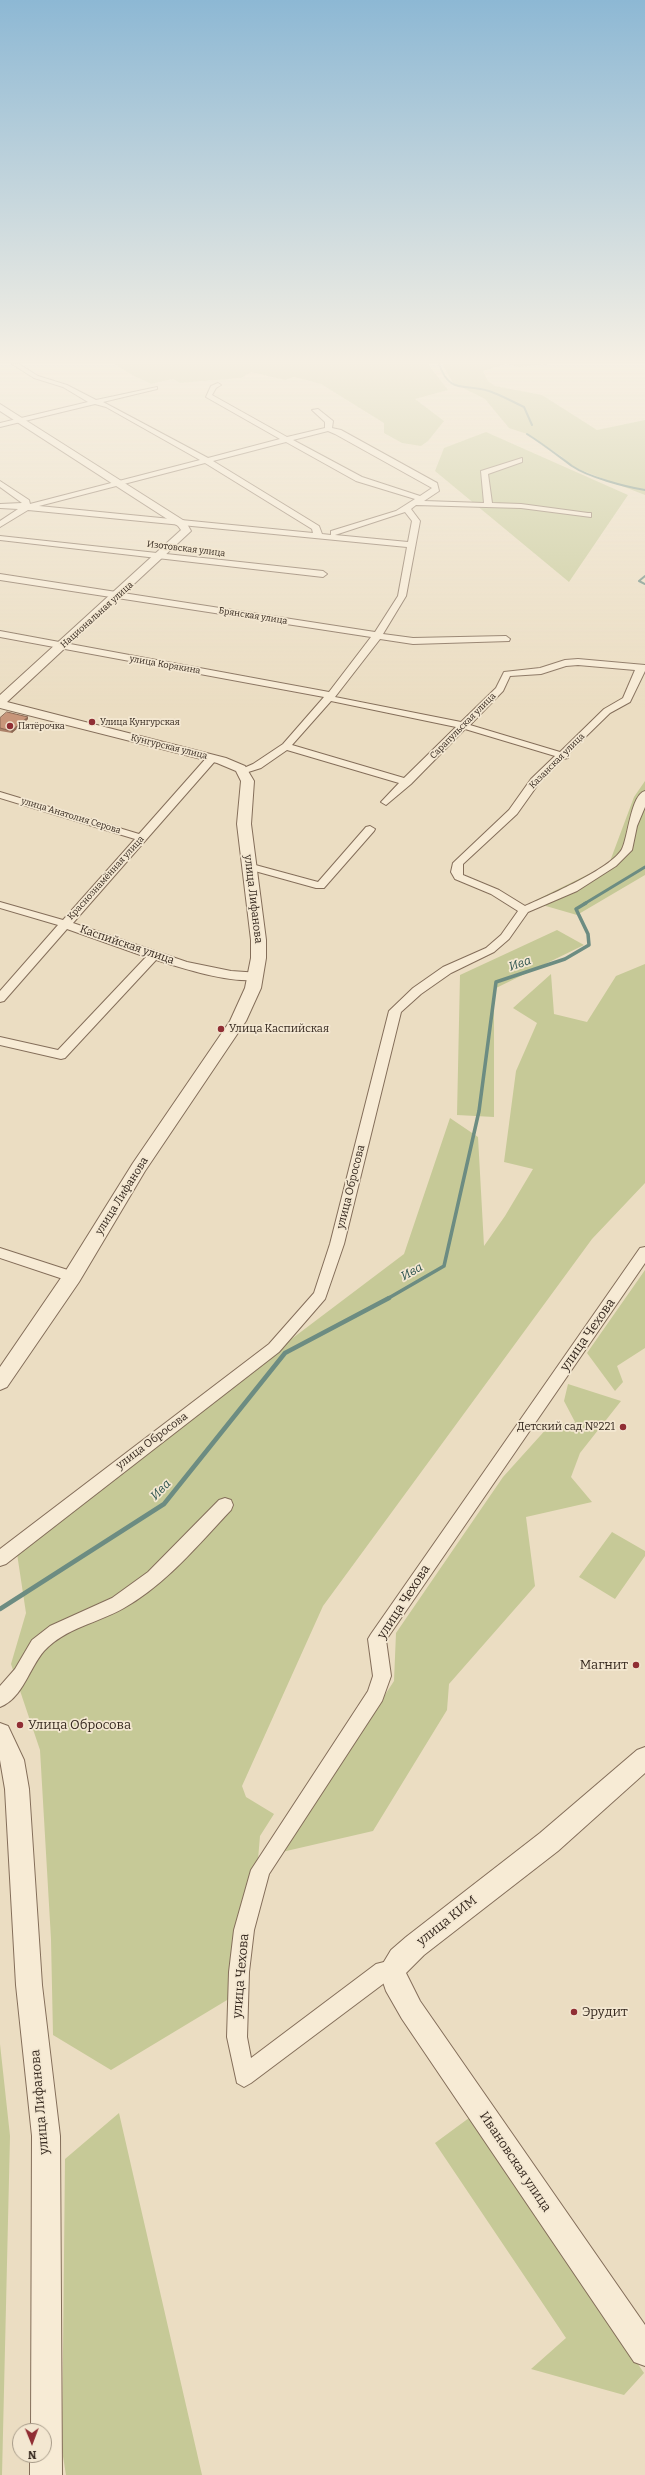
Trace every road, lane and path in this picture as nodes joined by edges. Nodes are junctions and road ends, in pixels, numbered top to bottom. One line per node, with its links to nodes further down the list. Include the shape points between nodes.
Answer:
1 (114, 480): 7 (street)
2 (128, 480): 7 (street)
3 (238, 480): 17 (street, via 316,528)
4 (360, 480): 9 (street)
5 (424, 480): 9 (street, via 436,489)
6 (485, 480): 10 (street)
7 (118, 482): 12 (street); 15 (street)
8 (0, 483): 12 (street, via 26,502)
9 (419, 501): 10 (street, via 470,506); 13 (street)
10 (488, 505): 14 (street)
11 (0, 506): 12 (street)
12 (26, 507): 15 (street); 16 (street)
13 (407, 509): 17 (street, via 344,531); 19 (street, via 416,521)
14 (588, 515)
15 (182, 524): 17 (street); 20 (street, Национальная улица, via 186,531)
16 (0, 525)
17 (318, 535): 19 (street)
18 (0, 538): 20 (street, Изотовская улица)
19 (410, 545): 25 (street, via 402,596)
20 (161, 556): 21 (street, Изотовская улица); 23 (street, Национальная улица)
21 (323, 574)
22 (0, 577): 23 (street, Брянская улица)
23 (119, 595): 25 (street, Брянская улица); 27 (street, Национальная улица)
24 (0, 634): 27 (street, улица Корякина)
25 (377, 636): 26 (street, Брянская улица, via 413,641); 29 (street)
26 (506, 639)
27 (64, 646): 29 (street, улица Корякина); 30 (street, Национальная улица)
28 (643, 668): 31 (street, Сарапульская улица, via 578,662 565,663 541,671 507,674 500,689); 33 (street, Казанская улица, via 628,700 607,711)
29 (330, 697): 31 (street, улица Корякина); 32 (street)
30 (0, 703): 34 (street, Кунгурская улица)
31 (464, 726): 33 (street, улица Корякина); 36 (street, Сарапульская улица)
32 (286, 746): 35 (street, via 257,766); 36 (street)
33 (564, 756): 44 (street, Казанская улица, via 535,782 513,812 458,863 456,872 459,877 495,892)
34 (212, 758): 35 (street, Кунгурская улица, via 234,765); 41 (street, Краснознамённая улица)
35 (242, 771): 42 (street, улица Лифанова, via 248,782 244,823)
36 (407, 782): 39 (street, Сарапульская улица)
37 (645, 794): 44 (street, via 632,826 627,850 617,860 573,889)
38 (0, 796): 41 (street, улица Анатолия Серова)
39 (386, 802)
40 (370, 829): 42 (street, via 320,886)
41 (142, 838): 45 (street, Краснознамённая улица)
42 (248, 866): 47 (street, улица Лифанова, via 259,947)
43 (0, 905): 45 (street, Каспийская улица)
44 (524, 910): 55 (street, улица Обросова, via 505,937 490,950 446,970 395,1011 337,1244 320,1295 274,1348)
45 (65, 924): 46 (street, Каспийская улица); 48 (street, Краснознамённая улица)
46 (153, 956): 47 (street, Каспийская улица, via 195,967); 49 (street, via 61,1055)
47 (256, 976): 52 (street, улица Лифанова, via 250,998 238,1022 139,1167)
48 (0, 998)
49 (0, 1041)
50 (645, 1252): 60 (street, улица Чехова, via 377,1639 382,1676 376,1695 261,1870 244,1930 239,1972 237,2036)
51 (0, 1253): 52 (street)
52 (72, 1278): 53 (street, улица Лифанова)
53 (0, 1382)
54 (225, 1505): 56 (street, via 154,1577 118,1603 56,1631 38,1646 21,1675)
55 (0, 1559)
56 (0, 1699)
57 (0, 1735): 62 (street, улица Лифанова, via 12,1760 17,1789 29,1985 46,2136)
58 (645, 1758): 59 (street, улица КИМ, via 550,1842 415,1946)
59 (392, 1970): 60 (street, улица КИМ, via 383,1971); 61 (street, Ивановская улица, via 395,1982 410,2010)
60 (244, 2076)
61 (645, 2351)
62 (46, 2475)

